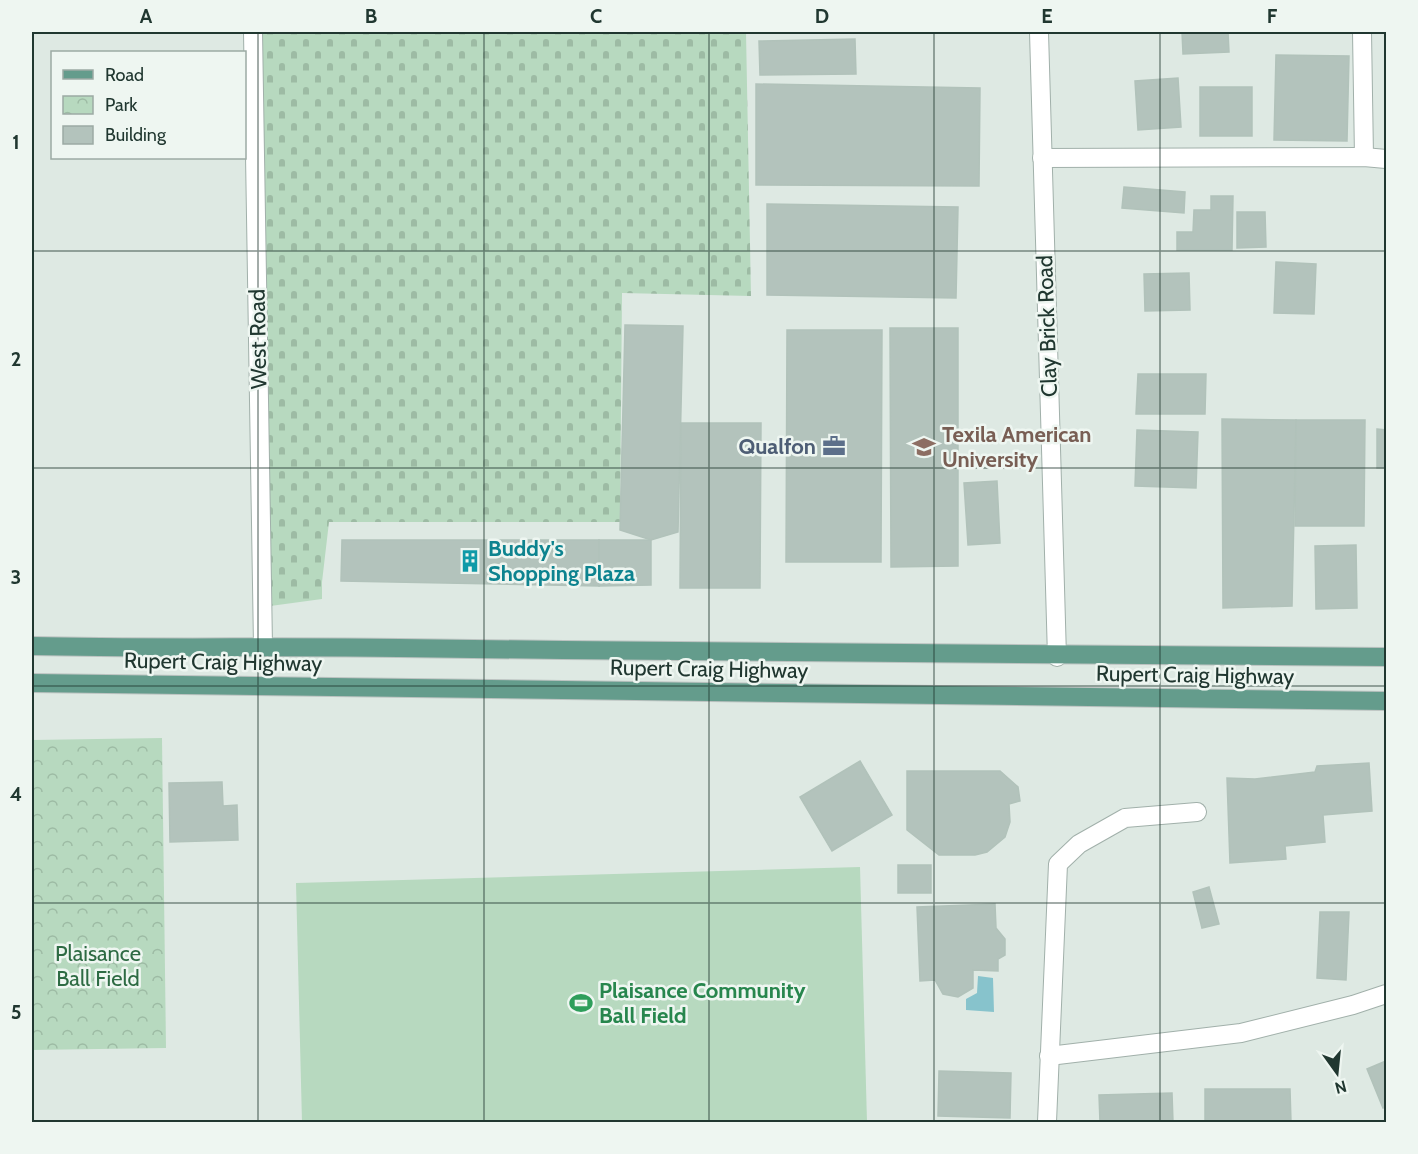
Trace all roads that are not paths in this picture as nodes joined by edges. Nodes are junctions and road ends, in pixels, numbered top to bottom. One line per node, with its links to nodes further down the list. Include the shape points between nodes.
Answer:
1 (253, 32): 8 (street, West Road)
2 (1040, 32): 5 (street, Clay Brick Road)
3 (1362, 32): 4 (street)
4 (1364, 157): 5 (street); 6 (street)
5 (1042, 158): 9 (street, Clay Brick Road)
6 (1386, 159)
7 (32, 646): 8 (main road, Rupert Craig Highway)
8 (263, 646): 9 (main road, Rupert Craig Highway)
9 (1057, 657): 10 (main road, Rupert Craig Highway)
10 (1386, 657)
11 (32, 683): 12 (main road, Rupert Craig Highway)
12 (1386, 701)
13 (1197, 812): 15 (street, via 1125,818 1079,844 1058,864)
14 (1386, 994): 15 (street, via 1241,1033)
15 (1049, 1056): 16 (street)
16 (1047, 1122)

